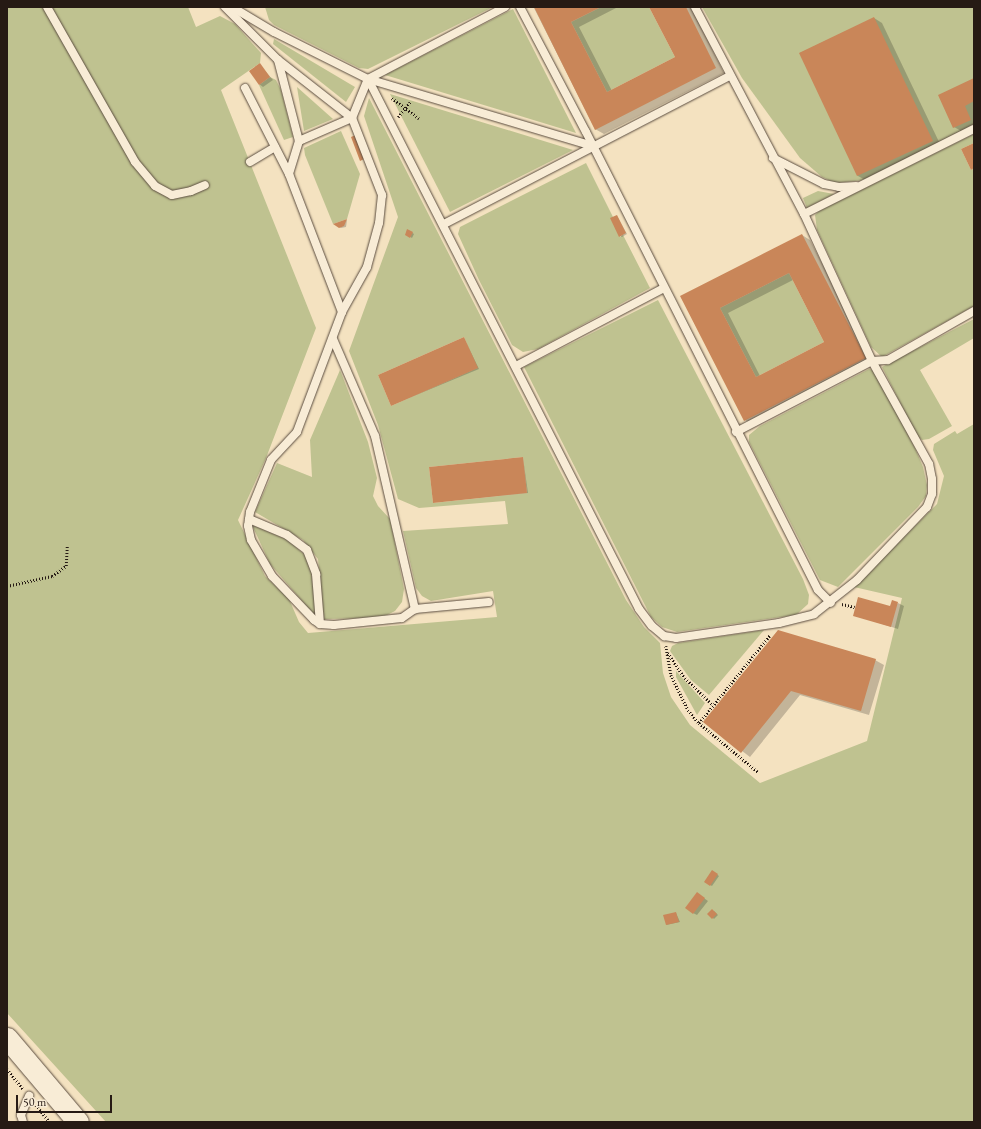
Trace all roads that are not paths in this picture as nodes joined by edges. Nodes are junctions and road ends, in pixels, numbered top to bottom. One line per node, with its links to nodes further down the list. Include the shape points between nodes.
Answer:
1 (47, 7): 20 (lane, via 135,162 150,180 172,195)
2 (225, 7): 7 (lane)
3 (232, 7): 9 (lane, via 274,32)
4 (505, 7): 9 (lane)
5 (520, 7): 14 (lane)
6 (695, 7): 8 (lane)
7 (278, 60): 11 (lane); 13 (lane)
8 (730, 76): 14 (lane); 16 (lane)
9 (368, 79): 11 (lane); 14 (lane); 22 (lane)
10 (245, 88): 15 (lane)
11 (352, 118): 13 (lane); 25 (lane, via 382,195 379,223 367,267)
12 (974, 130): 19 (lane)
13 (299, 141): 18 (lane)
14 (593, 146): 22 (lane, via 577,157); 23 (lane)
15 (275, 147): 17 (lane); 18 (lane)
16 (774, 158): 19 (lane, via 824,184 851,187); 21 (lane)
17 (250, 162)
18 (289, 174): 25 (lane)
19 (869, 182): 21 (lane)
20 (205, 185)
21 (804, 214): 27 (lane)
22 (444, 224): 28 (lane)
23 (664, 288): 28 (lane); 29 (lane)
24 (974, 311): 27 (lane, via 888,360)
25 (342, 312): 26 (lane)
26 (333, 339): 30 (lane, via 297,432 271,460); 33 (lane, via 375,436)
27 (872, 361): 29 (lane); 32 (lane, via 929,464 932,494 927,507 857,580)
28 (516, 366): 32 (lane, via 639,609 652,626 664,636 676,638 779,623 814,614)
29 (736, 432): 32 (lane, via 818,590)
30 (249, 519): 34 (lane, via 251,540 272,576); 34 (lane, via 287,535 307,550 316,574)
31 (489, 602): 33 (lane)
32 (831, 603)
33 (415, 609): 34 (lane, via 402,618 334,625)
34 (320, 624)
35 (7, 1038): 40 (main road)
36 (7, 1059): 39 (main road)
37 (29, 1096): 38 (lane, via 21,1115)
38 (23, 1122)
39 (59, 1122)
40 (78, 1122)

